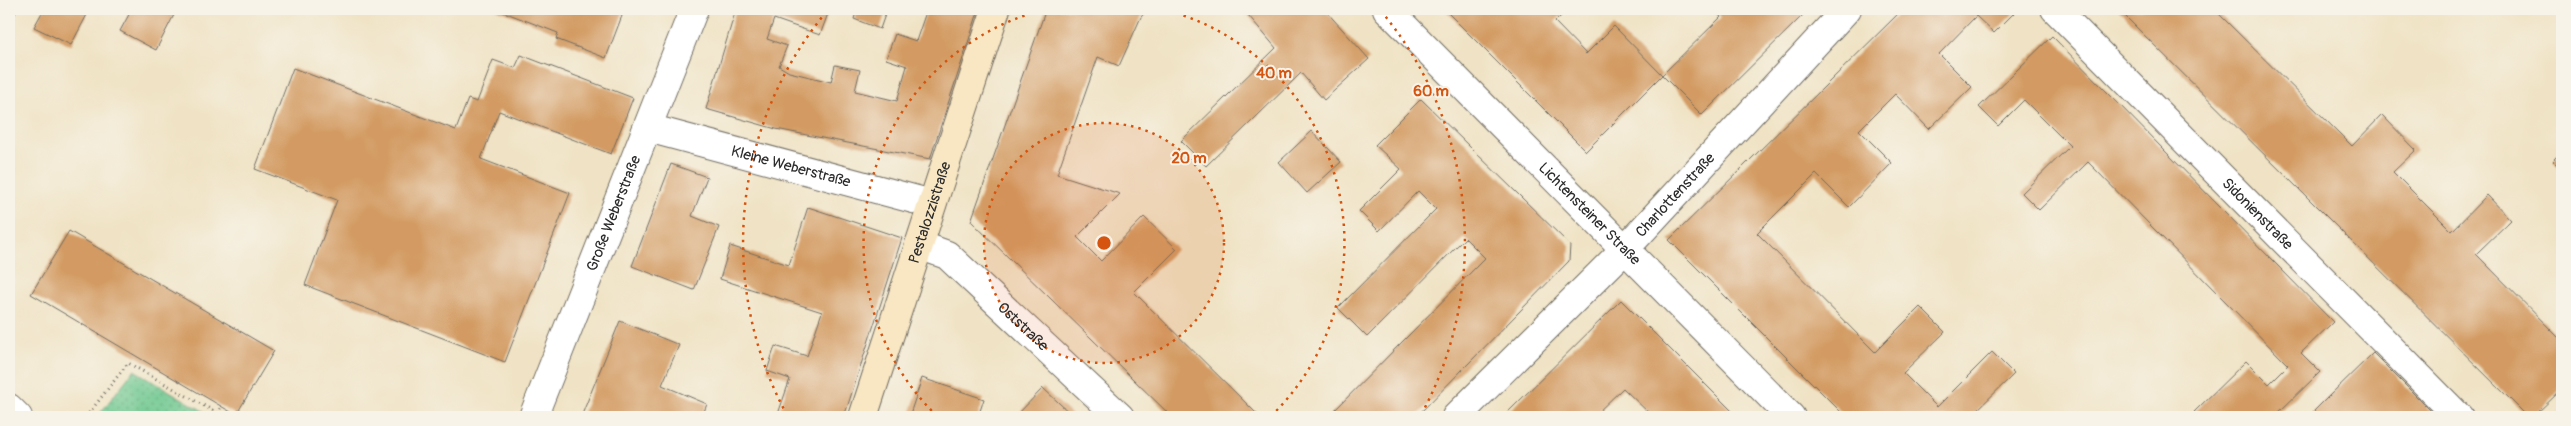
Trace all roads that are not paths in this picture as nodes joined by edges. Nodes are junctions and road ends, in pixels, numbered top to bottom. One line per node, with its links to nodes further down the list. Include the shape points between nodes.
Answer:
1 (694, 9): 6 (street, Große Weberstraße)
2 (996, 9): 7 (street, Pestalozzistraße)
3 (1387, 9): 9 (street, Lichtensteiner Straße)
4 (1847, 9): 9 (street, Charlottenstraße)
5 (2055, 9): 17 (street, Sidonienstraße)
6 (648, 128): 7 (street, Kleine Weberstraße); 12 (street, Große Weberstraße)
7 (932, 204): 8 (street, Pestalozzistraße)
8 (919, 245): 13 (street, Pestalozzistraße); 14 (street, Oststraße, via 947,255)
9 (1626, 249): 15 (street, Charlottenstraße); 16 (street, Lichtensteiner Straße)
10 (9, 408): 11 (street)
11 (18, 417)
12 (533, 417)
13 (863, 417)
14 (1120, 417)
15 (1456, 417)
16 (1791, 417)
17 (2459, 417)

